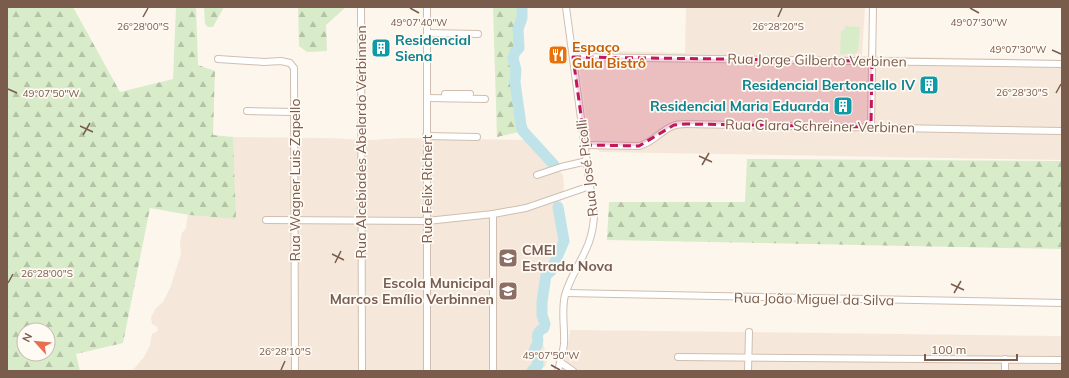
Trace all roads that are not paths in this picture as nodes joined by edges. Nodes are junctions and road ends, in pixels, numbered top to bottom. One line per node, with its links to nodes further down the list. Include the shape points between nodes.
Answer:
1 (427, 7): 5 (street, Rua Felix Richert)
2 (566, 7): 7 (street, Rua José Picolli)
3 (873, 7): 9 (street)
4 (361, 8): 28 (street, Rua Alcebiades Abelardo Verbinnen)
5 (427, 31): 6 (street); 12 (street, Rua Felix Richert)
6 (477, 32)
7 (573, 56): 9 (street, Rua Jorge Gilberto Verbinen); 20 (street, Rua José Picolli)
8 (218, 58): 15 (street, Rua Wagner Luis Zapello, via 290,63 294,68)
9 (872, 61): 10 (street, Rua Jorge Gilberto Verbinen); 16 (street)
10 (1062, 64)
11 (470, 94): 12 (street)
12 (427, 96): 13 (street); 18 (street, Rua Felix Richert)
13 (485, 99)
14 (247, 111): 15 (street)
15 (295, 112): 26 (street, Rua Wagner Luis Zapello)
16 (872, 127): 17 (street, Rua Clara Schreiner Verbinen); 20 (street, Rua Clara Schreiner Verbinen, via 686,124 674,125 645,145)
17 (1062, 131)
18 (426, 136): 19 (street); 27 (street, Rua Felix Richert)
19 (478, 137)
20 (585, 145): 21 (street, Rua José Picolli)
21 (587, 161): 22 (street); 23 (street, Rua José Picolli)
22 (537, 175)
23 (590, 186): 24 (street, via 532,206); 29 (street, Rua José Picolli, via 594,215 593,230)
24 (493, 214): 27 (street); 40 (street)
25 (266, 220): 26 (street)
26 (295, 221): 28 (street); 37 (street, Rua Wagner Luis Zapello)
27 (427, 221): 28 (street); 39 (street, Rua Felix Richert)
28 (362, 222): 38 (street, Rua Alcebiades Abelardo Verbinnen)
29 (566, 294): 30 (street, Rua João Miguel da Silva); 36 (street, Rua José Picolli, via 563,308 564,343)
30 (1062, 303)
31 (749, 332): 33 (street)
32 (678, 357): 33 (street)
33 (749, 358): 34 (street); 43 (street)
34 (1005, 359): 35 (street); 44 (street)
35 (1062, 360)
36 (560, 362): 41 (street, Rua José Picolli); 42 (street)
37 (295, 371)
38 (362, 371)
39 (427, 371)
40 (493, 371)
41 (558, 371)
42 (573, 371)
43 (748, 371)
44 (1004, 371)

